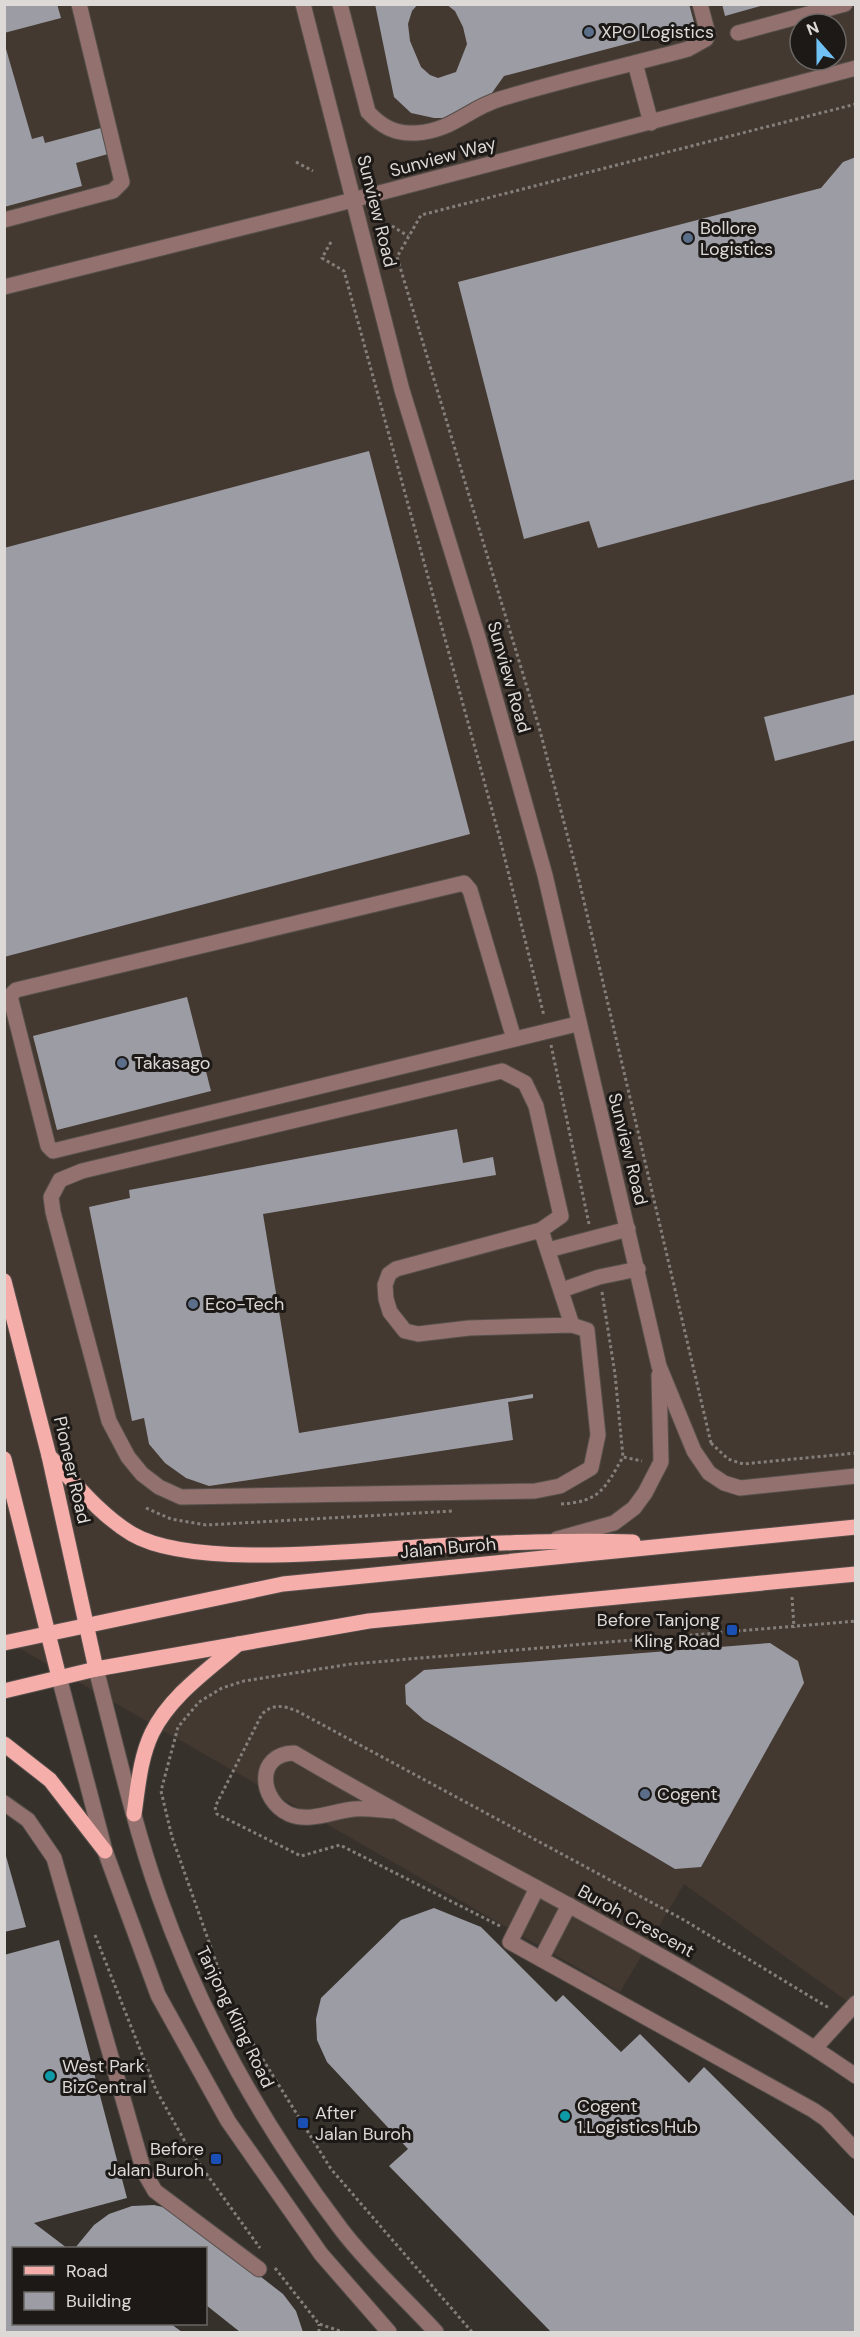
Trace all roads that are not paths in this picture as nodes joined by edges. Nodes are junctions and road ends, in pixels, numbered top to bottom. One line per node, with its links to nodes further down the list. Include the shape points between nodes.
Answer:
1 (79, 4): 11 (street, via 122,182 113,191)
2 (303, 4): 10 (street, Sunview Road)
3 (340, 4): 7 (street, via 368,112 396,133 437,131 497,99)
4 (700, 4): 7 (street, via 706,39 688,49)
5 (844, 4): 6 (street)
6 (738, 33)
7 (635, 63): 9 (street)
8 (855, 68): 9 (street, Sunview Way)
9 (651, 123): 10 (street, Sunview Way)
10 (354, 200): 12 (street, Sunview Way); 13 (street, Sunview Road, via 402,390 478,637 545,875)
11 (4, 220)
12 (4, 287)
13 (577, 1024): 14 (street); 15 (street, Sunview Road)
14 (514, 1039): 14 (street, via 53,1151 48,1146 10,996 16,990 464,882 470,890)
15 (627, 1229): 17 (street); 18 (street, Sunview Road)
16 (542, 1230): 17 (street); 21 (street, via 396,1269 385,1285 390,1312 405,1331 418,1334 469,1328); 21 (street, via 561,1216 536,1106 525,1083 502,1071 82,1171 60,1180 51,1197 109,1421 142,1474 181,1497 535,1491 560,1486 591,1468 598,1435 587,1330)
17 (548, 1250): 20 (street)
18 (638, 1269): 20 (street); 22 (street, Sunview Road)
19 (4, 1281): 23 (main road, Pioneer Road)
20 (562, 1290): 21 (street)
21 (572, 1325)
22 (659, 1366): 25 (street, Sunview Road, via 694,1451 709,1473 724,1483 740,1488); 27 (street, Sunview Road, via 661,1462 645,1493 634,1508 614,1523)
23 (49, 1456): 27 (main road, via 99,1508 133,1534 195,1552 300,1553); 30 (main road, Pioneer Road)
24 (4, 1459): 31 (main road)
25 (855, 1476)
26 (855, 1527): 28 (main road, Jalan Buroh)
27 (554, 1540): 28 (main road)
28 (699, 1544): 30 (main road, Jalan Buroh, via 283,1584)
29 (855, 1574): 33 (main road, via 369,1621)
30 (86, 1624): 31 (main road, Jalan Buroh); 34 (main road, Pioneer Road)
31 (48, 1634): 32 (main road); 35 (main road)
32 (4, 1643)
33 (237, 1644): 34 (main road); 40 (main road, via 185,1690 152,1732 144,1753)
34 (96, 1669): 35 (main road); 40 (street, Tanjong Kling Road)
35 (59, 1677): 36 (main road); 41 (street)
36 (4, 1691)
37 (4, 1744): 41 (main road, via 50,1780)
38 (4, 1803): 49 (street, via 28,1820 54,1858 150,2184)
39 (392, 1810): 39 (street, Buroh Crescent, via 354,1809 304,1817 290,1814 269,1798 264,1784 266,1770 279,1756 294,1753); 42 (street, Buroh Crescent)
40 (134, 1814): 51 (street, Tanjong Kling Road, via 191,1980 258,2107 342,2230)
41 (105, 1851): 50 (street, via 158,1995 228,2121 317,2249)
42 (537, 1888): 43 (street, Buroh Crescent); 44 (street, via 512,1938)
43 (569, 1905): 44 (street); 46 (street, Buroh Crescent)
44 (541, 1959): 48 (street, via 813,2110)
45 (855, 2003): 46 (street)
46 (815, 2048): 47 (street, Buroh Crescent)
47 (855, 2076)
48 (855, 2151)
49 (267, 2268)
50 (380, 2329)
51 (436, 2332)

